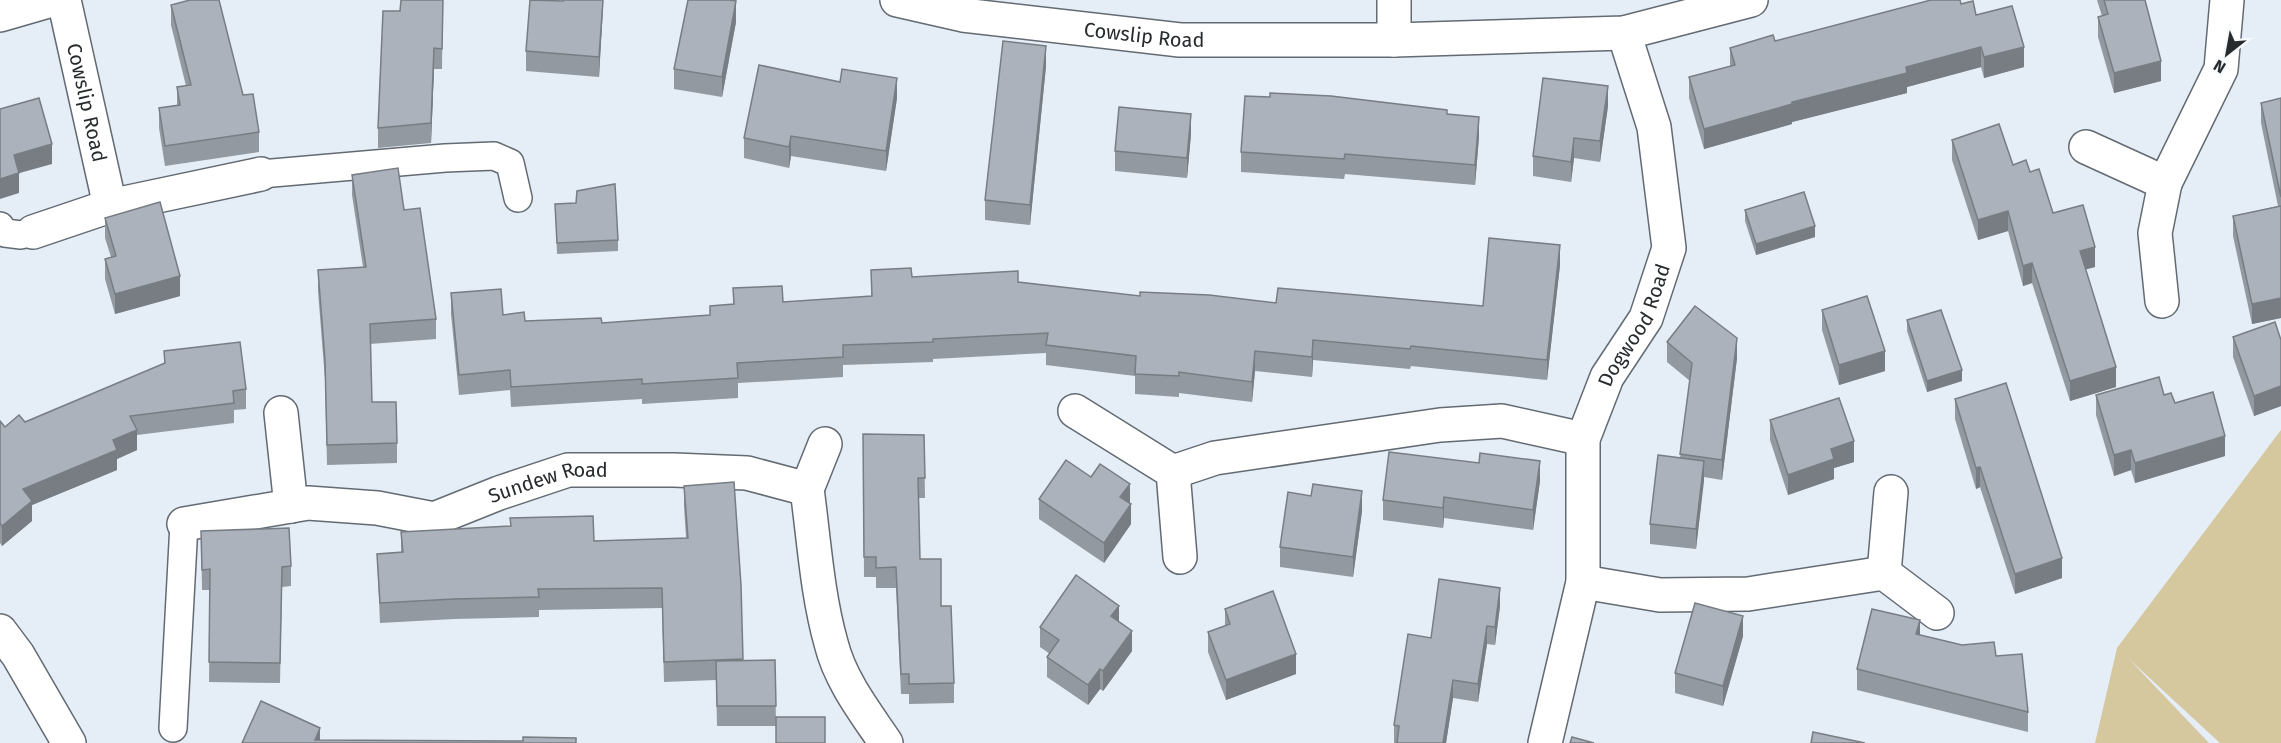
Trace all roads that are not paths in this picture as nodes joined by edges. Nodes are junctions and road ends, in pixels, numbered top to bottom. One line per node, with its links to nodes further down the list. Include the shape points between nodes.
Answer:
1 (52, 0): 7 (street)
2 (64, 0): 14 (street, Cowslip Road)
3 (897, 0): 9 (street, Cowslip Road, via 963,15 1180,40)
4 (1394, 0): 9 (street)
5 (1751, 0): 8 (street, Cowslip Road)
6 (2227, 0): 12 (street, via 2221,69)
7 (0, 15)
8 (1624, 33): 9 (street, Cowslip Road); 20 (street, Dogwood Road, via 1654,127 1669,248 1646,318 1607,377)
9 (1394, 40)
10 (2086, 147): 12 (street)
11 (261, 174): 13 (lane, via 494,156 510,163); 14 (street)
12 (2165, 183): 17 (street, via 2155,233)
13 (518, 198)
14 (110, 206): 16 (street)
15 (0, 226): 16 (lane, via 5,233)
16 (33, 232)
17 (2162, 301)
18 (1075, 411): 22 (street)
19 (281, 413): 25 (street)
20 (1583, 439): 22 (street, via 1502,421 1440,425 1215,458); 29 (street, Dogwood Road)
21 (825, 444): 23 (street)
22 (1173, 472): 27 (street)
23 (807, 489): 25 (street, Sundew Road, via 747,473 568,470 434,519 376,508 308,503); 34 (street, via 831,644 852,693)
24 (1891, 492): 28 (street)
25 (291, 506): 26 (street, Sundew Road)
26 (184, 524): 32 (lane)
27 (1180, 557)
28 (1884, 573): 29 (street, via 1749,594 1660,595); 30 (street)
29 (1583, 582): 35 (street, Dogwood Road)
30 (1937, 613)
31 (0, 631): 33 (street)
32 (173, 728)
33 (69, 743)
34 (886, 743)
35 (1545, 743)

